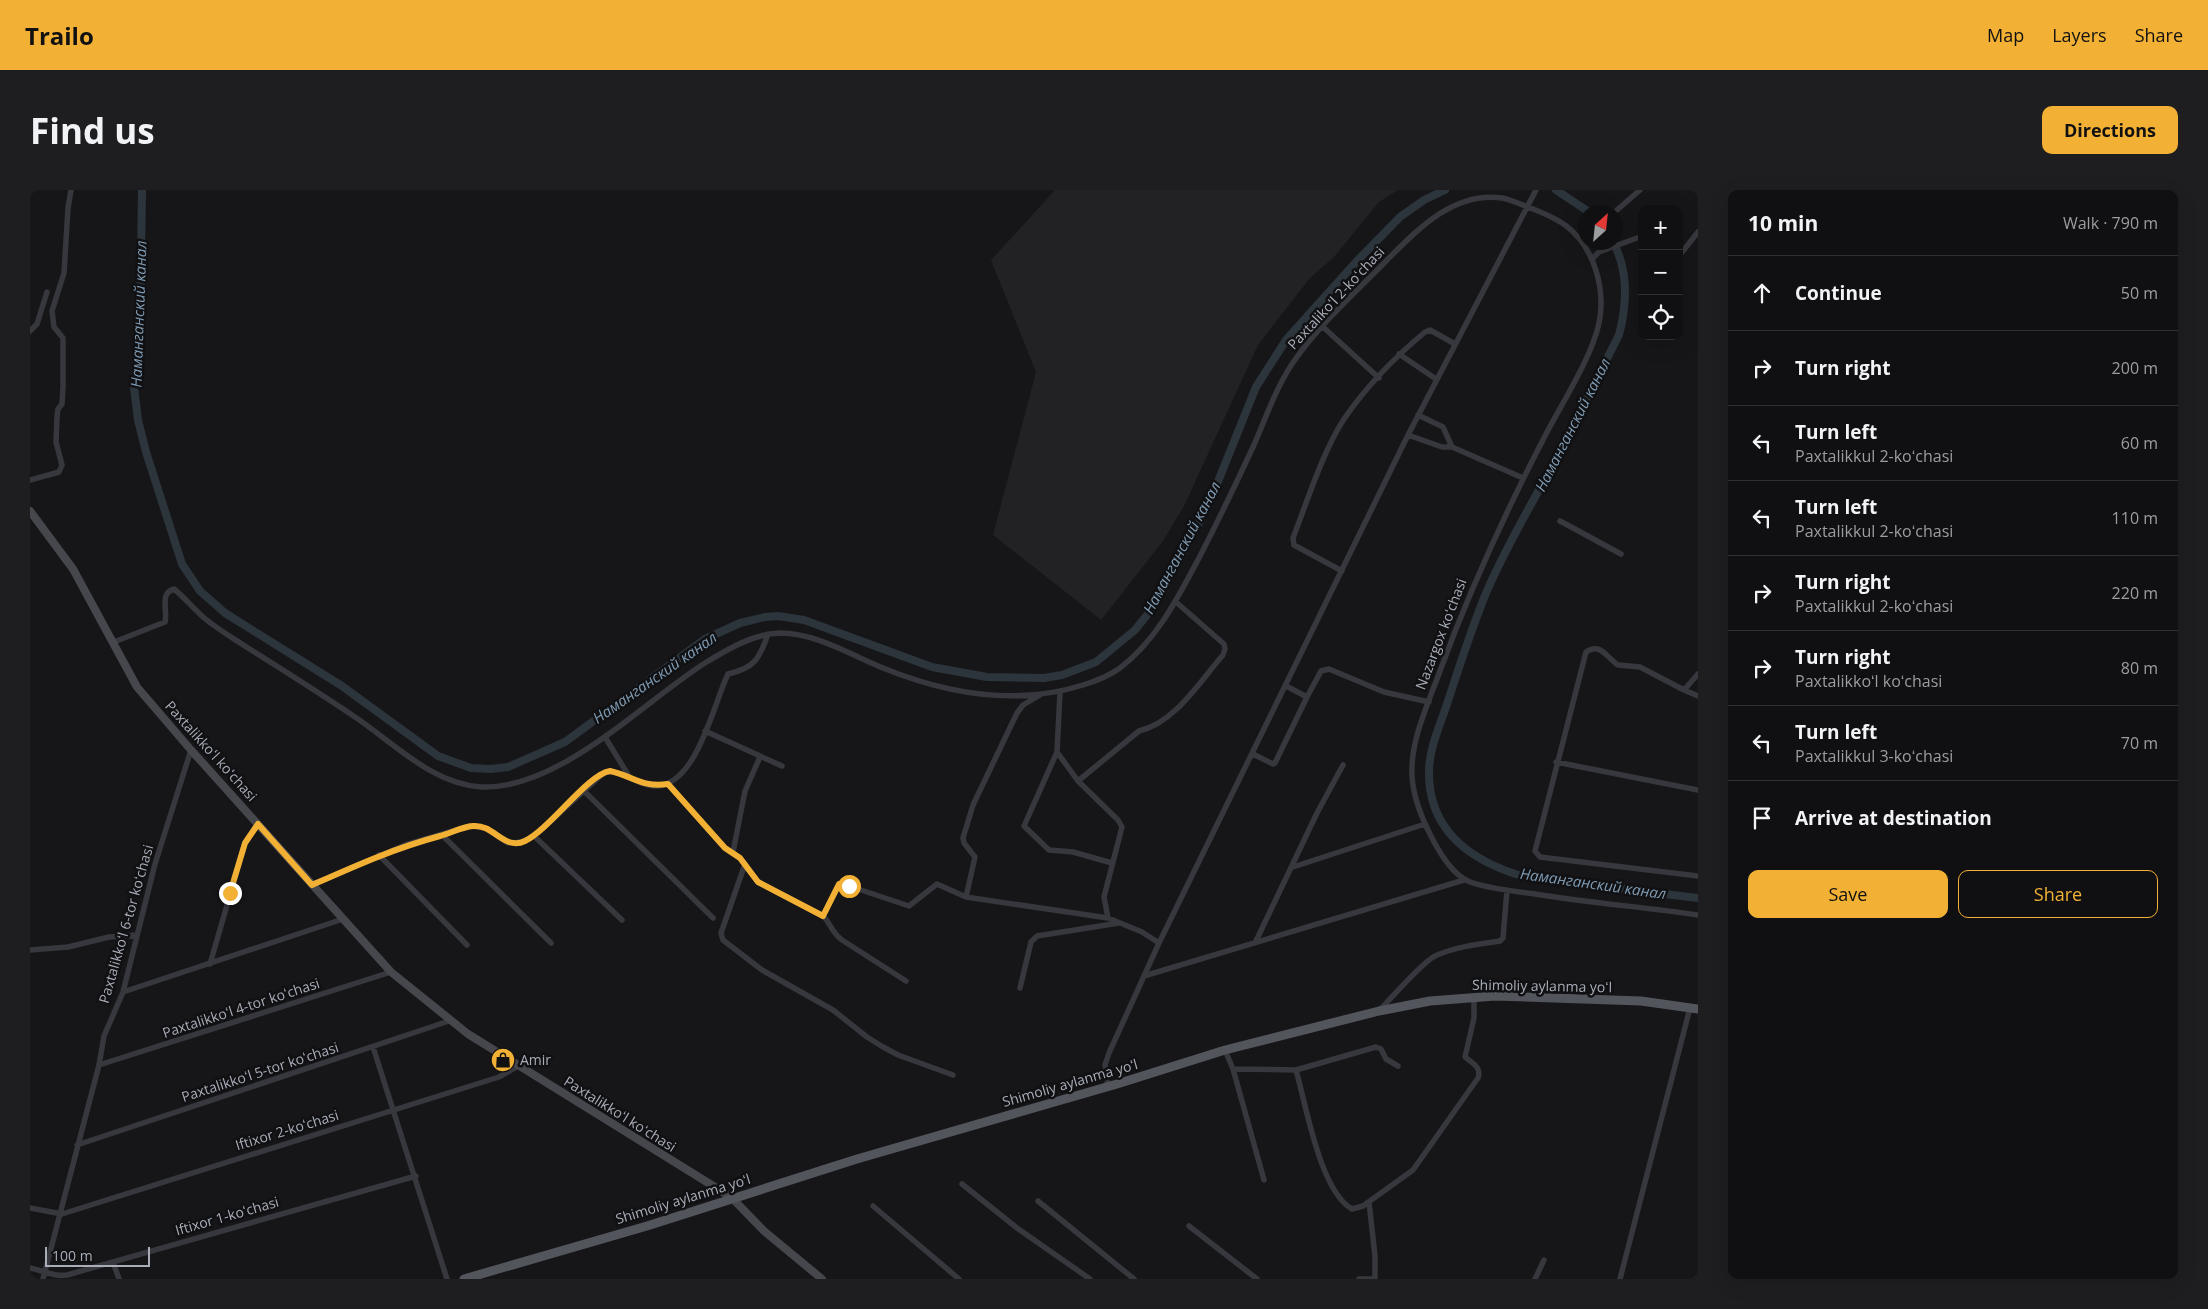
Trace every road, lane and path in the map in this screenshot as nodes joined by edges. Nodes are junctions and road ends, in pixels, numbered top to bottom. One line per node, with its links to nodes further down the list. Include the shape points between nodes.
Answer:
1 (71, 190): 21 (street, via 64,273 52,311 54,326 63,338 62,404 58,409 56,442 62,469)
2 (1536, 190): 5 (street)
3 (1640, 190): 4 (street)
4 (1623, 205)
5 (1527, 206): 9 (street, Nazargox koʻchasi, via 1569,227); 11 (street, Paxtalikoʻl 2-koʻchasi, via 1498,197 1463,203 1436,215 1415,232); 13 (street)
6 (1698, 232): 8 (street)
7 (1634, 239): 9 (street, via 1599,252)
8 (1683, 251)
9 (1592, 259): 20 (street, Nazargox koʻchasi, via 1601,304 1599,327)
10 (47, 292): 12 (street, via 38,324)
11 (1323, 327): 15 (street); 26 (street, Paxtalikoʻl 2-koʻchasi, via 1288,371)
12 (30, 331)
13 (1455, 344): 14 (street, via 1430,330); 16 (street)
14 (1399, 354): 15 (street); 16 (street)
15 (1379, 378): 25 (street, via 1340,427 1293,538 1294,545)
16 (1436, 379): 17 (street)
17 (1418, 415): 18 (street); 19 (street, via 1443,427)
18 (1408, 435): 19 (street, via 1442,447); 25 (street)
19 (1452, 446): 20 (street)
20 (1523, 478): 36 (street, Nazargox koʻchasi, via 1467,596)
21 (30, 480)
22 (30, 511): 28 (street, Paxtalikkoʻl koʻchasi, via 73,569)
23 (1560, 521): 24 (street)
24 (1621, 554)
25 (1342, 571): 30 (street)
26 (1176, 602): 32 (street, Paxtalikoʻl 2-koʻchasi, via 1152,637 1123,666 1103,678); 47 (street, via 1224,644 1223,655 1174,712 1140,731)
27 (768, 634): 33 (street, via 788,633 815,640 940,688 996,695); 37 (street, via 749,668 728,674); 38 (street, via 728,649 701,666)
28 (114, 642): 38 (street, via 166,622 166,595 174,588 207,620 371,728 433,773 456,782 482,787 517,783 562,763); 39 (street, Paxtalikkoʻl koʻchasi, via 137,687)
29 (1698, 674): 31 (street)
30 (1286, 686): 35 (street); 41 (street)
31 (1684, 690): 34 (street); 43 (street, via 1640,667 1618,665 1605,651 1590,650 1582,659)
32 (1060, 692): 33 (street, Paxtalikoʻl 2-koʻchasi); 40 (street)
33 (1042, 694): 64 (street, Paxtalikoʻl 2-koʻchasi, via 1023,705 1018,713 973,805 963,838 975,857)
34 (1698, 696)
35 (1307, 697): 36 (street, via 1322,671 1329,668 1384,692); 41 (street, via 1275,763)
36 (1429, 702): 52 (street, Nazargox koʻchasi, via 1413,753 1412,778 1415,801)
37 (705, 731): 42 (street); 48 (street, via 694,758 678,778)
38 (605, 737): 46 (street)
39 (191, 750): 51 (street, Paxtalikkoʻl koʻchasi); 72 (street, Paxtalikkoʻl 6-tor koʻchasi, via 155,864)
40 (1057, 752): 47 (street); 57 (street, via 1024,826 1049,850 1073,852)
41 (1253, 754): 75 (street)
42 (757, 755): 45 (street); 55 (street, via 745,790)
43 (1556, 762): 50 (street); 60 (street, via 1534,851 1538,856)
44 (1343, 765): 59 (street)
45 (782, 766)
46 (630, 779): 48 (street, via 654,786); 49 (street, via 615,772 605,772)
47 (1078, 781): 57 (street, via 1122,827)
48 (668, 784): 55 (street, via 725,848)
49 (583, 790): 54 (street); 67 (street)
50 (1698, 790)
51 (258, 824): 62 (street, Paxtalikkoʻl koʻchasi); 78 (street, via 245,843)
52 (1425, 824): 59 (street); 61 (street, Nazargox koʻchasi)
53 (442, 835): 54 (street, via 478,826 508,843 522,842); 56 (street); 74 (street)
54 (534, 836): 70 (street)
55 (733, 852): 58 (street)
56 (379, 855): 62 (street); 76 (street)
57 (1112, 863): 68 (street, via 1104,897)
58 (745, 864): 66 (street, via 758,882); 95 (street, via 722,933 723,940 762,970 833,1010 883,1047)
59 (1293, 867): 73 (street)
60 (1698, 876)
61 (1464, 880): 63 (street); 73 (street)
62 (312, 885): 69 (street, Paxtalikkoʻl koʻchasi)
63 (1507, 890): 65 (street); 86 (street, via 1503,938 1500,941 1468,946 1433,957)
64 (966, 897): 66 (street, via 937,884 912,904 903,906 842,883); 68 (street)
65 (1698, 915)
66 (823, 916): 81 (street, via 838,937)
67 (713, 918)
68 (1108, 918): 71 (street)
69 (343, 919): 78 (street); 79 (street, Paxtalikkoʻl koʻchasi)
70 (622, 920)
71 (1119, 923): 75 (street); 82 (street, via 1037,936 1031,942)
72 (137, 935): 77 (street); 83 (street, Paxtalikkoʻl 6-tor koʻchasi)
73 (1256, 941): 80 (street)
74 (551, 943)
75 (1159, 943): 80 (street)
76 (467, 945)
77 (30, 950)
78 (210, 964): 83 (street)
79 (391, 972): 87 (street, Paxtalikkoʻl koʻchasi); 90 (street, Paxtalikkoʻl 4-tor koʻchasi)
80 (1144, 976): 96 (street, via 1105,1065)
81 (906, 981)
82 (1020, 988)
83 (122, 992): 90 (street, Paxtalikkoʻl 6-tor koʻchasi, via 104,1036)
84 (1474, 998): 85 (main road, Shimoliy aylanma yoʻl, via 1641,1001); 86 (main road, Shimoliy aylanma yoʻl, via 1430,1001); 104 (street, via 1474,1018 1465,1056 1477,1067 1478,1078 1419,1163)
85 (1694, 1009): 125 (street)
86 (1379, 1011): 89 (main road, Shimoliy aylanma yoʻl)
87 (449, 1021): 88 (street, Paxtalikkoʻl 5-tor koʻchasi); 91 (street, Paxtalikkoʻl koʻchasi)
88 (373, 1048): 97 (street); 98 (street, Paxtalikkoʻl 5-tor koʻchasi)
89 (1225, 1050): 93 (street); 96 (main road, Shimoliy aylanma yoʻl)
90 (99, 1066): 98 (street, Paxtalikkoʻl 6-tor koʻchasi)
91 (518, 1066): 97 (street, Iftixor 2-koʻchasi, via 499,1078); 102 (street, Paxtalikkoʻl koʻchasi)
92 (1398, 1066): 94 (street, via 1386,1059 1381,1049 1376,1047)
93 (1233, 1069): 94 (street); 100 (street)
94 (1296, 1070): 104 (street, via 1326,1177 1345,1205 1357,1209)
95 (953, 1075)
96 (1108, 1087): 102 (main road, Shimoliy aylanma yoʻl)
97 (393, 1110): 99 (street); 107 (street, Iftixor 2-koʻchasi)
98 (78, 1145): 107 (street, Paxtalikkoʻl 6-tor koʻchasi)
99 (416, 1176): 110 (street, Iftixor 1-koʻchasi); 116 (street)
100 (1264, 1180)
101 (962, 1184): 120 (street, via 1017,1228)
102 (731, 1197): 117 (main road, Shimoliy aylanma yoʻl, via 646,1226); 118 (street, Paxtalikkoʻl koʻchasi, via 764,1231)
103 (1038, 1201): 113 (street)
104 (1369, 1202): 123 (street, via 1375,1256)
105 (873, 1206): 119 (street)
106 (30, 1208): 107 (street)
107 (62, 1214): 112 (street, Paxtalikkoʻl 6-tor koʻchasi)
108 (1190, 1226): 121 (street)
109 (1544, 1260): 124 (street)
110 (113, 1262): 112 (street, Iftixor 1-koʻchasi, via 67,1275 53,1276); 115 (street)
111 (30, 1268): 112 (street, Iftixor 1-koʻchasi)
112 (45, 1271): 114 (street, Paxtalikkoʻl 6-tor koʻchasi)
113 (1132, 1278)
114 (43, 1279)
115 (119, 1279)
116 (447, 1279)
117 (464, 1279)
118 (822, 1279)
119 (959, 1279)
120 (1090, 1279)
121 (1256, 1279)
122 (1359, 1279): 123 (street)
123 (1373, 1279)
124 (1535, 1279)
125 (1620, 1279)

